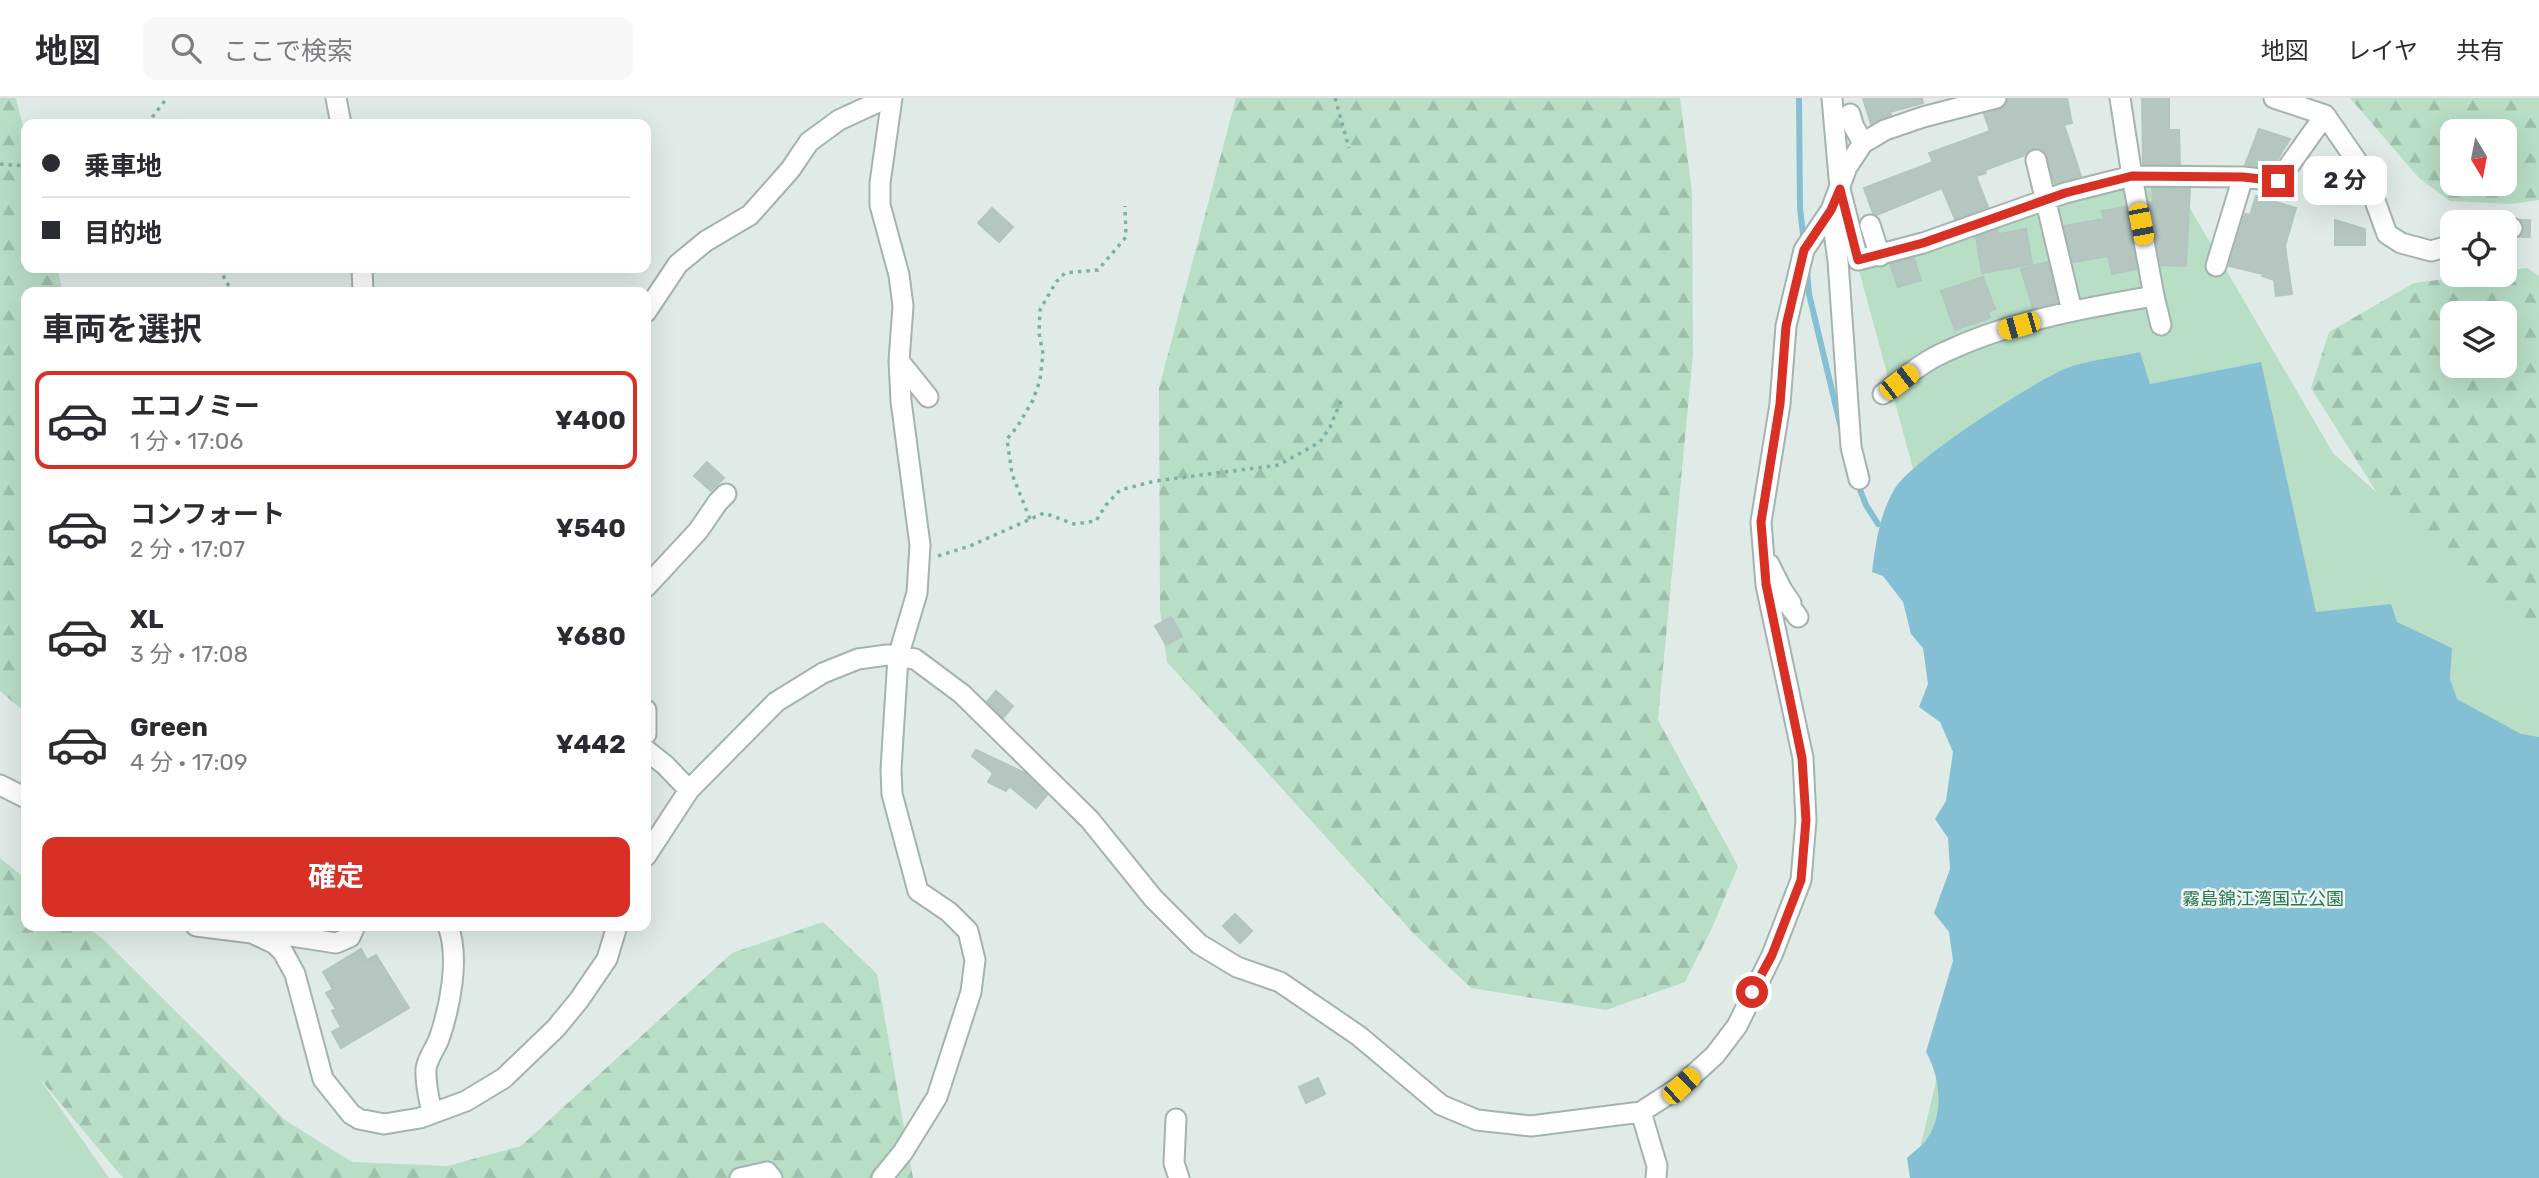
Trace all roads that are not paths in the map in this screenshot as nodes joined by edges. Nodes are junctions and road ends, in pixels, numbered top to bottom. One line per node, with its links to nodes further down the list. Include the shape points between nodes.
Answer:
1 (336, 98): 9 (street)
2 (1832, 98): 14 (street)
3 (1994, 98): 10 (street, via 1885,130)
4 (2120, 98): 12 (street)
5 (2274, 98): 8 (street)
6 (884, 100): 22 (street, via 839,120 809,142 750,215 678,264); 25 (street, via 880,205 903,306)
7 (1850, 114): 10 (street)
8 (2325, 115): 13 (street, via 2278,181); 18 (street, via 2365,173 2386,234 2401,243 2431,251)
9 (340, 119)
10 (1863, 143): 14 (street, via 1847,167)
11 (2036, 160): 15 (street)
12 (2132, 176): 13 (street); 15 (street); 21 (street)
13 (2243, 177): 20 (street)
14 (1840, 189): 16 (street); 19 (street, via 1858,260)
15 (2045, 201): 19 (street); 23 (street)
16 (1831, 210): 28 (street, via 1851,447); 30 (street, via 1804,250 1786,326 1780,404 1761,522)
17 (1870, 225): 19 (street)
18 (2440, 248)
19 (1880, 256)
20 (2216, 266)
21 (2154, 296): 23 (street); 24 (street)
22 (651, 304)
23 (2072, 311): 26 (street, via 1944,352)
24 (2161, 325)
25 (899, 361): 27 (street); 33 (street, via 920,545 917,593)
26 (1883, 394)
27 (928, 397)
28 (1859, 479)
29 (726, 494): 31 (street)
30 (1764, 552): 32 (street); 44 (street, via 1766,584 1802,758 1806,820 1801,880 1772,955 1737,1026 1715,1055 1681,1086)
31 (651, 582)
32 (1798, 617)
33 (898, 657): 36 (street, via 858,659 822,673 776,702); 44 (street, via 921,662 962,694 1090,820 1153,898 1199,944 1237,967 1280,982 1359,1035 1441,1105 1477,1120 1531,1126); 49 (street, via 892,794 910,868 918,891 950,912 968,931 975,960 971,992 937,1097)
34 (651, 754): 36 (street)
35 (0, 785): 37 (street)
36 (689, 790): 38 (street)
37 (21, 796)
38 (651, 848)
39 (236, 931): 43 (street)
40 (353, 931): 43 (street, via 336,943 272,933)
41 (450, 931): 45 (street, via 449,1006 426,1066)
42 (615, 931): 45 (street, via 607,959 556,1028 504,1078 466,1101)
43 (264, 937): 45 (street, via 290,962 323,1079 345,1109 359,1119 384,1124)
44 (1641, 1112): 51 (street, via 1657,1166)
45 (432, 1113)
46 (1176, 1119): 50 (street, via 1174,1163)
47 (740, 1178): 48 (street, via 767,1172)
48 (772, 1178)
49 (882, 1178)
50 (1179, 1178)
51 (1656, 1178)

